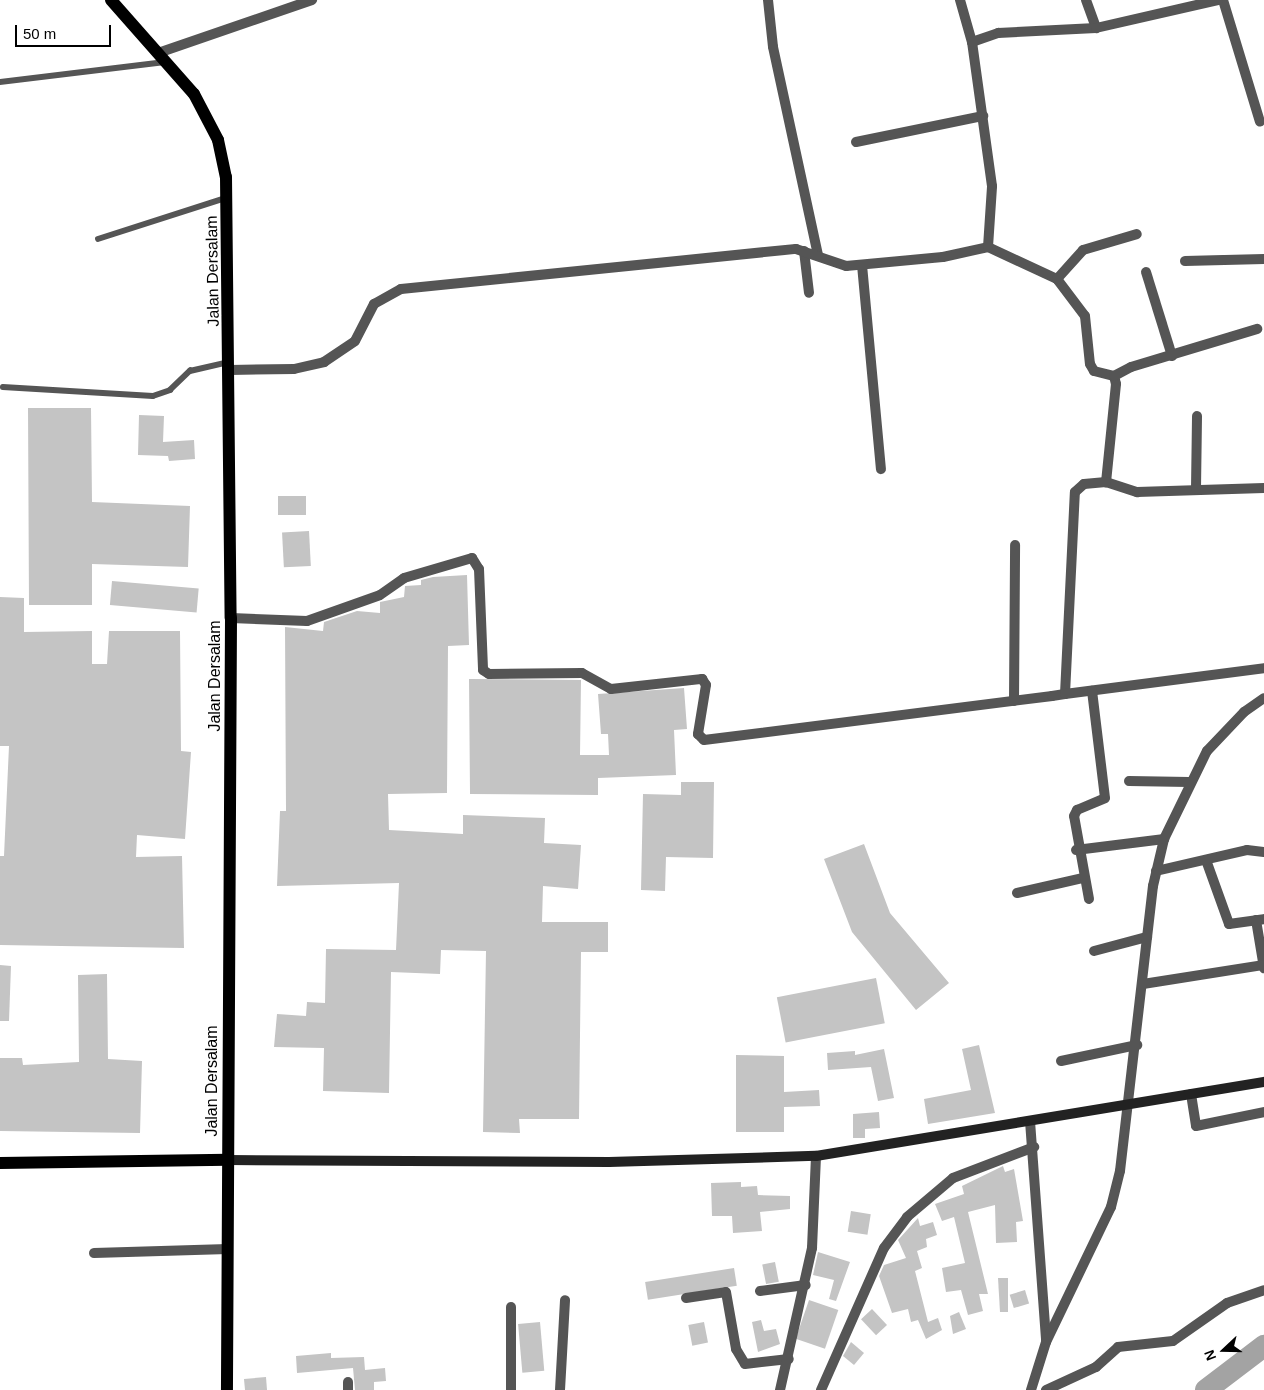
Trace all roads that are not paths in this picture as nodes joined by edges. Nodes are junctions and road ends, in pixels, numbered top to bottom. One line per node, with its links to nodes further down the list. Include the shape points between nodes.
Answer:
1 (111, 0): 10 (main road, Jalan Dersalam)
2 (312, 0): 10 (street)
3 (768, 0): 20 (street, via 773,47)
4 (960, 0): 9 (street)
5 (1086, 0): 8 (street)
6 (1218, 0): 8 (street)
7 (1223, 0): 13 (street)
8 (1096, 28): 9 (street, via 998,33)
9 (972, 42): 12 (street)
10 (163, 57): 11 (lane); 15 (main road, Jalan Dersalam, via 208,117 223,157)
11 (0, 82)
12 (983, 116): 14 (street); 18 (street, via 993,208)
13 (1260, 122)
14 (856, 142)
15 (228, 197): 17 (lane); 29 (main road, Jalan Dersalam)
16 (1137, 234): 25 (street, via 1084,250)
17 (98, 239)
18 (988, 247): 23 (street); 25 (street)
19 (804, 251): 20 (street); 26 (street); 29 (street, via 401,289 374,304 354,342 324,362 294,369)
20 (818, 256): 23 (street, via 846,266)
21 (1185, 260): 22 (street)
22 (1264, 260)
23 (862, 265): 33 (street)
24 (1146, 272): 28 (street)
25 (1057, 278): 30 (street, via 1084,316 1090,364 1094,371)
26 (809, 293)
27 (1257, 330): 28 (street)
28 (1172, 356): 30 (street)
29 (230, 366): 31 (lane, via 190,371 170,390 153,396); 38 (main road, Jalan Dersalam)
30 (1114, 376): 34 (street)
31 (3, 387)
32 (1197, 416): 36 (street)
33 (881, 469)
34 (1106, 482): 36 (street, via 1137,492); 41 (street, via 1084,484 1074,492)
35 (1264, 488): 36 (street)
36 (1196, 489)
37 (1015, 545): 43 (street)
38 (231, 618): 43 (street, via 307,621 380,595 404,578 474,558 479,569 482,670 489,674 582,673 611,689 702,680 706,685 698,734 704,740); 68 (main road, Jalan Dersalam)
39 (1264, 668): 40 (street)
40 (1092, 691): 41 (street); 47 (street, via 1106,795 1102,802 1075,811)
41 (1065, 694): 43 (street)
42 (1264, 698): 45 (street, via 1244,712 1207,751)
43 (1014, 702)
44 (1130, 781): 45 (street)
45 (1189, 782): 46 (street)
46 (1164, 839): 47 (street); 50 (street)
47 (1077, 849): 51 (street)
48 (1264, 852): 49 (street, via 1247,850)
49 (1206, 860): 50 (street); 54 (street, via 1227,922)
50 (1156, 871): 55 (street)
51 (1083, 878): 52 (street); 53 (street)
52 (1017, 893)
53 (1089, 899)
54 (1260, 920): 57 (street)
55 (1147, 937): 56 (street); 58 (street)
56 (1094, 950)
57 (1264, 966): 58 (street)
58 (1143, 984): 59 (street)
59 (1136, 1045): 60 (street); 63 (street)
60 (1061, 1061)
61 (1264, 1082): 62 (main road)
62 (1191, 1094): 63 (main road); 64 (street, via 1196,1126)
63 (1130, 1104): 65 (main road); 78 (street, via 1111,1207)
64 (1264, 1112)
65 (1030, 1121): 66 (street); 67 (main road)
66 (1034, 1147): 78 (street); 84 (street, via 952,1178 907,1218 884,1248)
67 (816, 1156): 68 (main road, via 609,1162); 72 (street)
68 (228, 1160): 69 (main road); 70 (main road, Jalan Dersalam)
69 (0, 1163)
70 (228, 1249): 71 (street); 80 (main road, Jalan Dersalam)
71 (94, 1254)
72 (806, 1285): 74 (street); 79 (street)
73 (1264, 1290): 86 (street, via 1227,1302 1173,1341 1118,1347 1096,1367)
74 (760, 1291)
75 (686, 1298): 79 (street, via 726,1292 736,1349 745,1364)
76 (565, 1300): 82 (street)
77 (510, 1307): 81 (street)
78 (1046, 1342): 85 (street)
79 (789, 1359): 83 (street)
80 (227, 1390)
81 (511, 1390)
82 (560, 1390)
83 (780, 1390)
84 (822, 1390)
85 (1031, 1390)
86 (1046, 1390)

